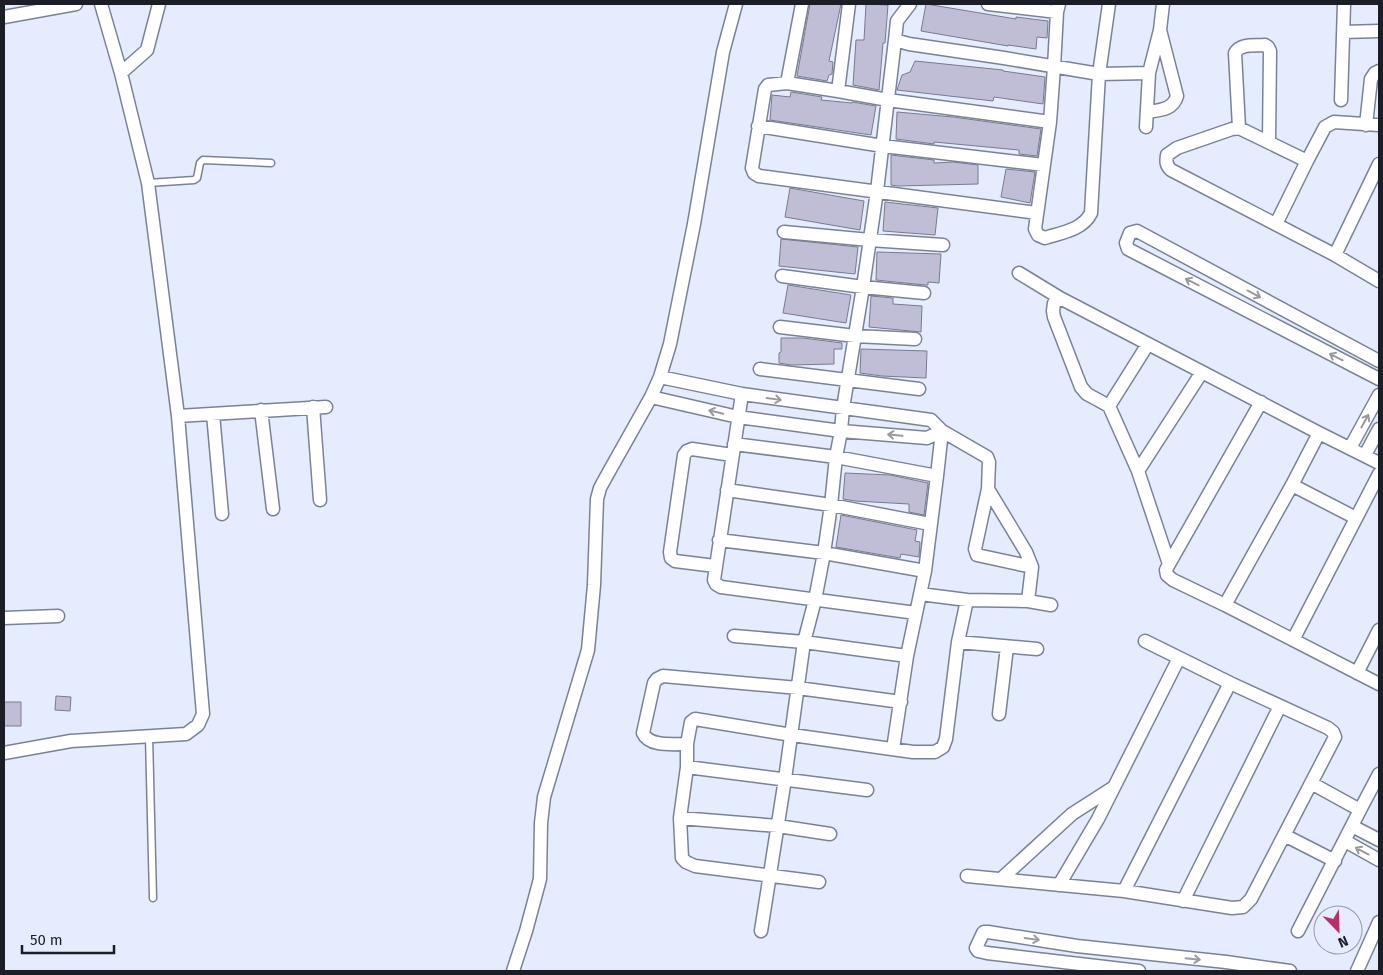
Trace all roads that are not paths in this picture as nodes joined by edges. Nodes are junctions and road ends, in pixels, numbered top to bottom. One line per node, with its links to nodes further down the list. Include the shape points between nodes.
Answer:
1 (76, 4): 13 (street)
2 (101, 4): 20 (street)
3 (159, 4): 20 (street, via 148,50)
4 (736, 4): 61 (street, via 723,52 673,331)
5 (802, 4): 23 (street)
6 (849, 4): 24 (street)
7 (910, 4): 17 (street, via 897,20)
8 (988, 4): 12 (street)
9 (1109, 4): 22 (street)
10 (1163, 4): 14 (street)
11 (1344, 4): 16 (street)
12 (1058, 8): 18 (street)
13 (4, 17)
14 (1160, 30): 21 (street); 27 (street, via 1177,96 1171,106)
15 (1379, 31): 16 (street)
16 (1343, 32): 26 (street)
17 (895, 40): 18 (street); 25 (street)
18 (1054, 67): 22 (street); 28 (street)
19 (1379, 71): 29 (street, via 1371,79)
20 (121, 73): 40 (street)
21 (1149, 73): 22 (street); 27 (street)
22 (1099, 74): 42 (street, via 1089,218 1079,226 1045,238 1036,233)
23 (787, 83): 24 (street); 31 (street, via 768,85)
24 (838, 91): 25 (street)
25 (888, 100): 28 (street); 35 (street)
26 (1341, 100)
27 (1147, 112): 32 (street)
28 (1050, 122): 39 (street)
29 (1366, 125): 30 (street); 36 (street, via 1329,124)
30 (1379, 125)
31 (758, 126): 35 (street); 41 (street, via 752,168 759,176)
32 (1146, 127)
33 (1239, 128): 34 (street); 34 (street, via 1235,53 1241,47 1268,47); 43 (street, via 1177,148 1167,156 1166,162 1171,170)
34 (1269, 142): 36 (street)
35 (883, 146): 39 (street); 41 (street)
36 (1306, 161): 43 (street)
37 (271, 163): 40 (lane, via 203,160 194,180)
38 (1379, 164): 47 (street)
39 (1044, 165): 42 (street)
40 (148, 183): 73 (street)
41 (877, 192): 42 (street); 45 (street)
42 (1038, 213)
43 (1276, 224): 47 (street)
44 (784, 232): 45 (street)
45 (870, 240): 46 (street); 51 (street)
46 (943, 245)
47 (1335, 255): 50 (street)
48 (1019, 273): 53 (street)
49 (782, 276): 51 (street)
50 (1379, 281)
51 (863, 287): 52 (street); 55 (street)
52 (924, 293)
53 (1060, 298): 57 (street); 69 (street, via 1054,303 1054,317 1081,387)
54 (780, 327): 55 (street)
55 (855, 336): 56 (street); 63 (street)
56 (915, 339)
57 (1148, 344): 60 (street); 69 (street)
58 (1379, 361): 62 (street, one-way to 58, via 1128,249 1126,243 1130,233 1138,231)
59 (760, 369): 63 (street)
60 (1202, 372): 68 (street); 84 (street)
61 (660, 377): 65 (street); 67 (street)
62 (1379, 379)
63 (847, 380): 64 (street); 70 (street)
64 (919, 389)
65 (742, 394): 70 (street, one-way to 70); 74 (street)
66 (1379, 395): 79 (street, one-way to 66)
67 (651, 397): 74 (street, one-way to 67); 162 (street, via 603,482 597,499 588,650 544,797 540,879)
68 (1260, 402): 78 (street); 98 (street)
69 (1109, 406): 84 (street)
70 (843, 408): 76 (street); 77 (street, via 931,420)
71 (260, 410): 72 (street); 90 (street, via 320,407); 92 (street)
72 (213, 414): 73 (street); 93 (street)
73 (178, 416): 129 (street, via 203,714 198,725 186,734)
74 (738, 417): 76 (street); 80 (street)
75 (1379, 429): 81 (street)
76 (841, 431): 77 (street, one-way to 76, via 927,438); 82 (street)
77 (942, 431): 86 (street); 88 (street, via 987,457)
78 (1318, 433): 79 (street); 87 (street)
79 (1350, 448): 81 (street)
80 (733, 450): 82 (street); 89 (street); 99 (street, via 692,449 684,455 671,558)
81 (1366, 456): 83 (street)
82 (836, 457): 86 (street); 91 (street)
83 (1379, 463)
84 (1138, 471): 98 (street)
85 (1379, 474): 94 (street)
86 (938, 476): 95 (street)
87 (1292, 485): 94 (street); 107 (street)
88 (988, 489): 100 (street); 100 (street, via 976,554)
89 (727, 490): 91 (street); 96 (street)
90 (320, 500)
91 (831, 505): 95 (street); 97 (street)
92 (273, 509)
93 (222, 514)
94 (1356, 518): 113 (street)
95 (930, 524): 101 (street)
96 (719, 540): 97 (street); 99 (street)
97 (824, 553): 101 (street); 103 (street)
98 (1169, 564): 107 (street, via 1167,575 1173,580)
99 (716, 566): 103 (street, via 714,580 721,587)
100 (1032, 567): 105 (street)
101 (925, 571): 102 (street)
102 (920, 594): 104 (street); 108 (street)
103 (815, 600): 108 (street); 115 (street)
104 (967, 600): 105 (street); 116 (street)
105 (1028, 601): 106 (street)
106 (1051, 605)
107 (1225, 605): 113 (street)
108 (916, 614): 119 (street)
109 (58, 616): 110 (street)
110 (4, 618)
111 (1379, 630): 121 (street)
112 (734, 636): 115 (street)
113 (1293, 640): 121 (street)
114 (1145, 641): 120 (street)
115 (804, 642): 119 (street); 124 (street)
116 (958, 642): 117 (street); 131 (street, via 943,747 936,752)
117 (1007, 647): 118 (street); 127 (street)
118 (1037, 649)
119 (907, 656): 125 (street)
120 (1179, 658): 122 (street); 137 (street)
121 (1357, 673): 123 (street)
122 (1230, 683): 126 (street); 154 (street)
123 (1379, 684)
124 (798, 688): 125 (street); 128 (street); 130 (street, via 663,676 657,679 642,733 653,742)
125 (901, 702): 131 (street)
126 (1280, 706): 136 (street, via 1333,732 1334,737); 156 (street)
127 (999, 714)
128 (792, 735): 130 (street, via 695,720 691,722); 131 (street); 135 (street)
129 (149, 736): 132 (street, via 71,741); 155 (lane)
130 (687, 744): 133 (street)
131 (893, 749)
132 (4, 753)
133 (687, 767): 135 (street); 140 (street)
134 (1379, 774): 139 (street)
135 (785, 779): 138 (street); 141 (street)
136 (1311, 783): 139 (street); 144 (street)
137 (1114, 787): 151 (street, via 1072,814); 153 (street)
138 (867, 790)
139 (1360, 810): 142 (street)
140 (680, 818): 141 (street); 149 (street, via 682,858 686,862 695,866)
141 (778, 826): 143 (street); 149 (street)
142 (1352, 826): 145 (street); 146 (street)
143 (830, 834)
144 (1284, 835): 148 (street); 156 (street, via 1251,899 1243,907)
145 (1379, 840)
146 (1345, 841): 147 (street, one-way to 146); 148 (street)
147 (1379, 860)
148 (1335, 861): 159 (street)
149 (770, 875): 152 (street); 158 (street)
150 (967, 876): 151 (street)
151 (1001, 879): 153 (street)
152 (819, 882)
153 (1059, 885): 154 (street)
154 (1124, 891): 156 (street)
155 (153, 898)
156 (1183, 901)
157 (1379, 922): 165 (street)
158 (761, 931)
159 (1298, 931)
160 (1077, 946): 161 (street); 161 (street, one-way to 160, via 988,953 976,948 984,932); 164 (street, one-way to 164)
161 (1074, 967): 163 (street)
162 (513, 971)
163 (1139, 971)
164 (1290, 971)
165 (1357, 971)

